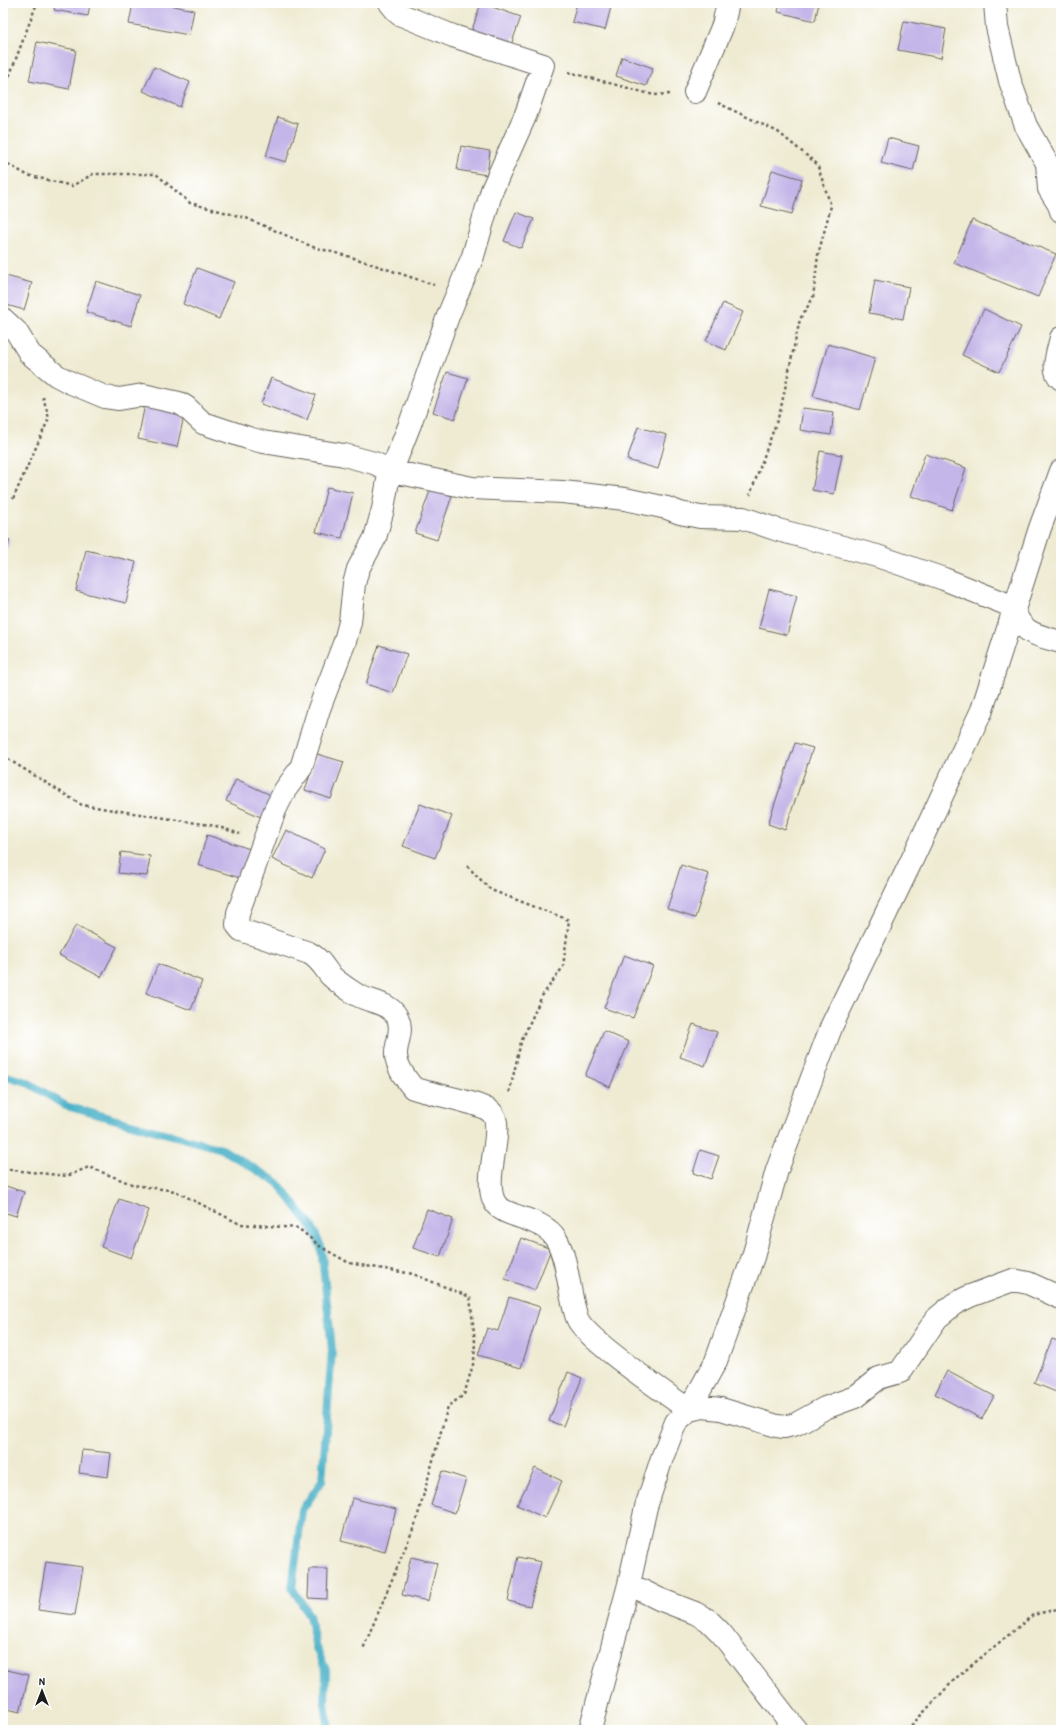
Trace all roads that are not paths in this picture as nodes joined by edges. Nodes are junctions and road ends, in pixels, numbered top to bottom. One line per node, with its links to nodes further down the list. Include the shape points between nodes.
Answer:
1 (390, 3): 10 (street, via 399,14 453,36 543,65 526,114 492,190 474,256 448,316)
2 (728, 3): 4 (street, via 723,25)
3 (995, 3): 5 (street, via 997,27 1010,81 1026,126 1046,163 1049,189)
4 (695, 92)
5 (1061, 211)
6 (3, 319): 10 (street, via 16,331 30,354 56,375 105,397 119,399 143,395 163,398 186,407 203,423 248,438 344,455 374,463)
7 (1061, 338): 8 (street, via 1055,366)
8 (1061, 379)
9 (1061, 471): 11 (street)
10 (391, 472): 11 (street, via 472,488 563,492 625,499 700,517 743,518 877,556); 14 (street, via 385,487 383,509 375,538 358,569 345,641 319,709 301,768 285,790 262,842 238,913 237,924 241,930 309,952 317,957 340,984 364,999 386,1005 393,1011 400,1030 396,1054 401,1070 413,1088 492,1112 496,1119 496,1134 490,1173 495,1204 503,1210 546,1227 557,1239 577,1319 584,1330 621,1361)
11 (1014, 607): 12 (street, via 1015,616 1024,628); 14 (street, via 982,710 832,1025 777,1170 753,1257 716,1362)
12 (1061, 642)
13 (1061, 1298): 14 (street, via 1013,1280 970,1296 954,1304 937,1318 900,1372 879,1378 855,1397 825,1408 796,1424 777,1426 710,1407)
14 (689, 1410): 15 (street, via 676,1422 662,1458 646,1506)
15 (629, 1584): 16 (street); 17 (street, via 708,1620)
16 (590, 1730)
17 (796, 1730)

